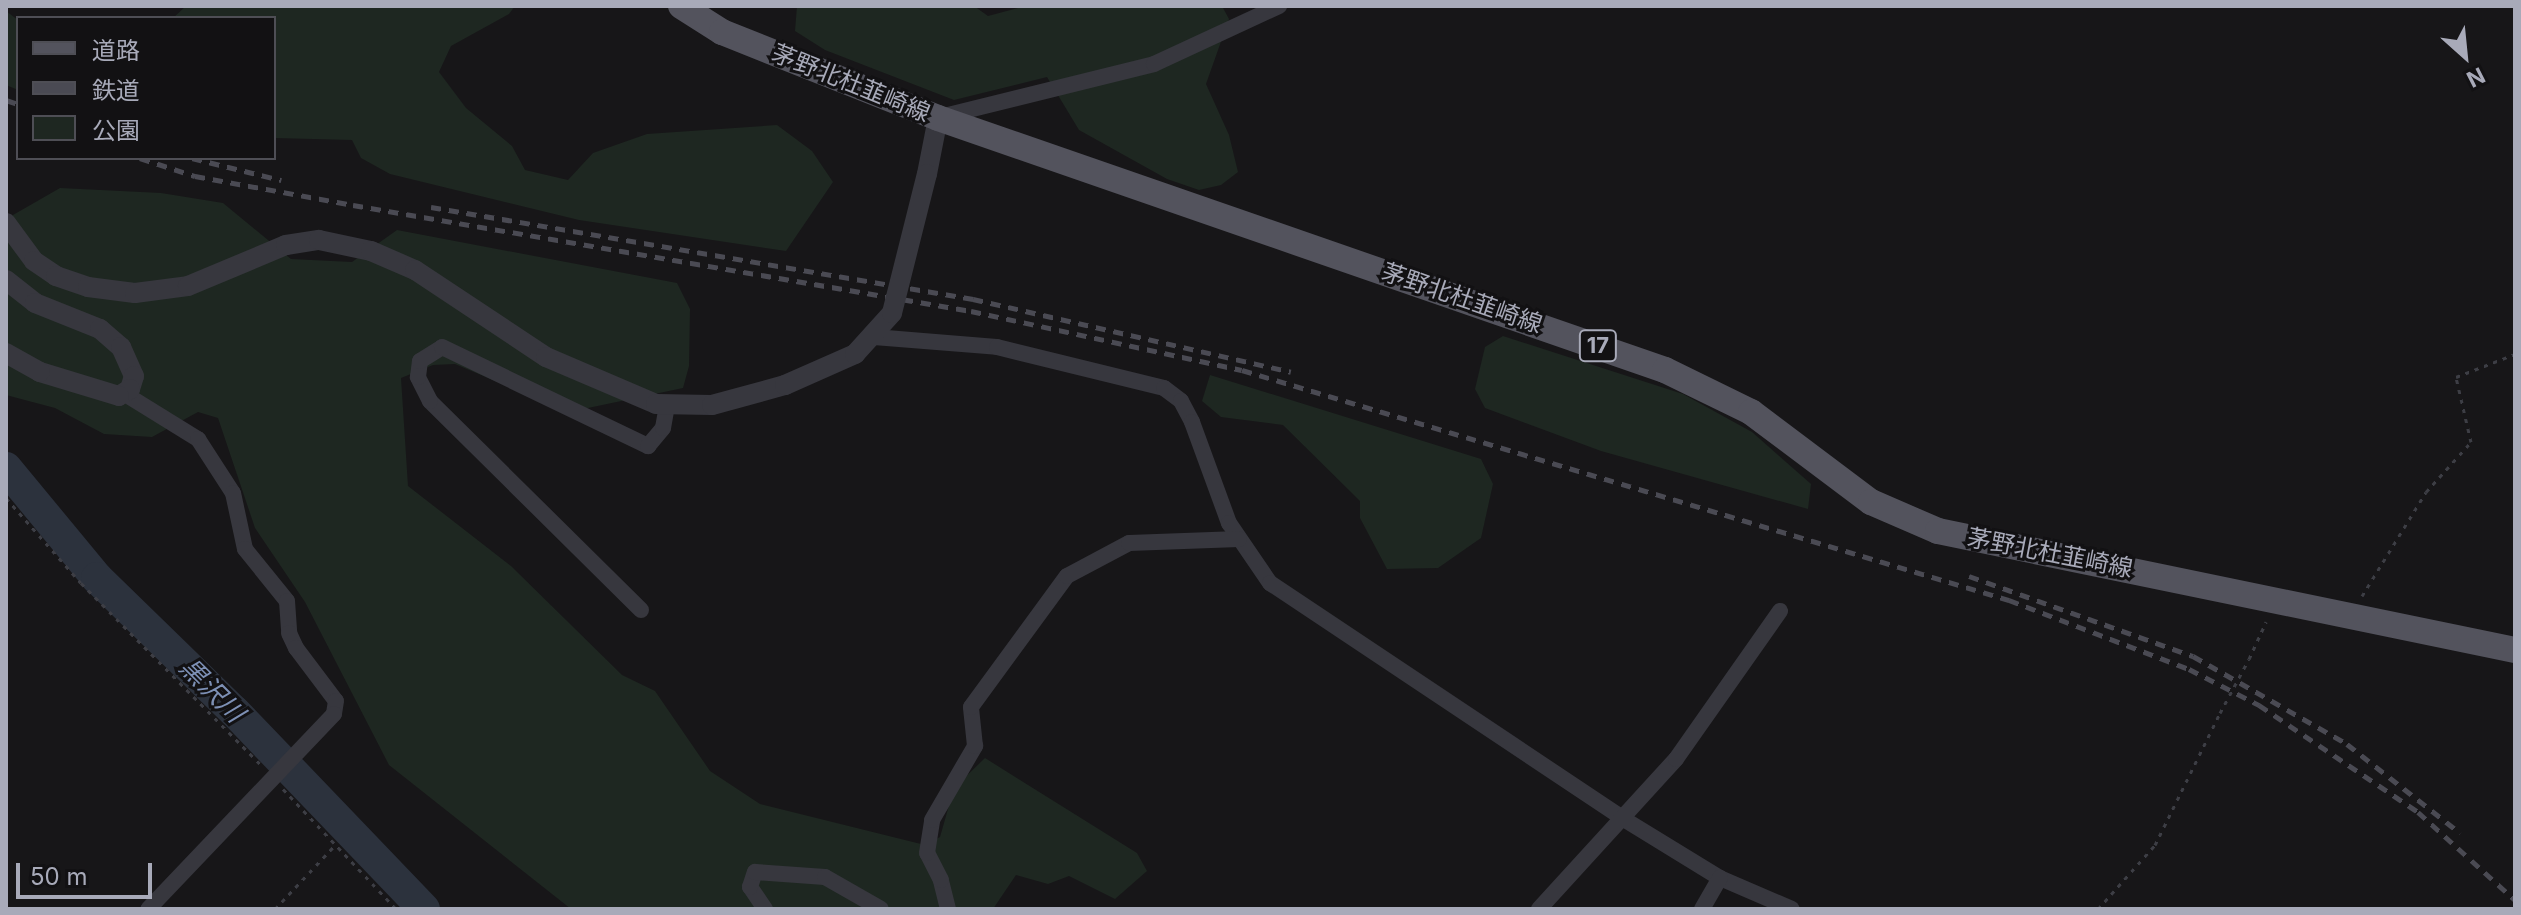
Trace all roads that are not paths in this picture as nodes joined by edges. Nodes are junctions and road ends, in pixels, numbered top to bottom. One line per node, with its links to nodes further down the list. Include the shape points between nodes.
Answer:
1 (681, 6): 3 (main road, 茅野北杜韮崎線 / 17, via 722,32)
2 (1279, 6): 3 (street, via 1154,64)
3 (938, 118): 6 (street, bridge, via 892,313); 13 (main road, 茅野北杜韮崎線 / 17, via 1665,370 1751,412 1871,502 1938,531)
4 (6, 223): 9 (street, via 28,255 56,276 88,287 135,293 188,286 286,245 319,240 371,251 415,270 546,357 615,390)
5 (6, 280): 8 (street, via 35,303 100,329 121,347 134,376)
6 (874, 337): 9 (street, via 855,354 785,385 712,405); 10 (street, via 997,347 1164,388 1181,401 1192,422)
7 (6, 353): 8 (street, via 40,372 102,393)
8 (125, 394): 16 (street, via 198,439 233,493 245,549 287,601 289,633 296,648 336,701 334,714)
9 (667, 405): 11 (street, via 663,428 648,446 442,347 420,361 418,377 430,401)
10 (1239, 539): 14 (street, via 1270,583 1308,611); 19 (street, via 1129,543 1067,576 971,707 975,746 932,820 927,853)
11 (641, 610)
12 (1780, 611): 14 (street, via 1719,704)
13 (2515, 650)
14 (1622, 818): 15 (street); 20 (street)
15 (1720, 878): 21 (street); 22 (street)
16 (148, 909)
17 (765, 909): 18 (street, via 750,887 755,872 825,877)
18 (881, 909)
19 (948, 909)
20 (1539, 909)
21 (1702, 909)
22 (1792, 909)

